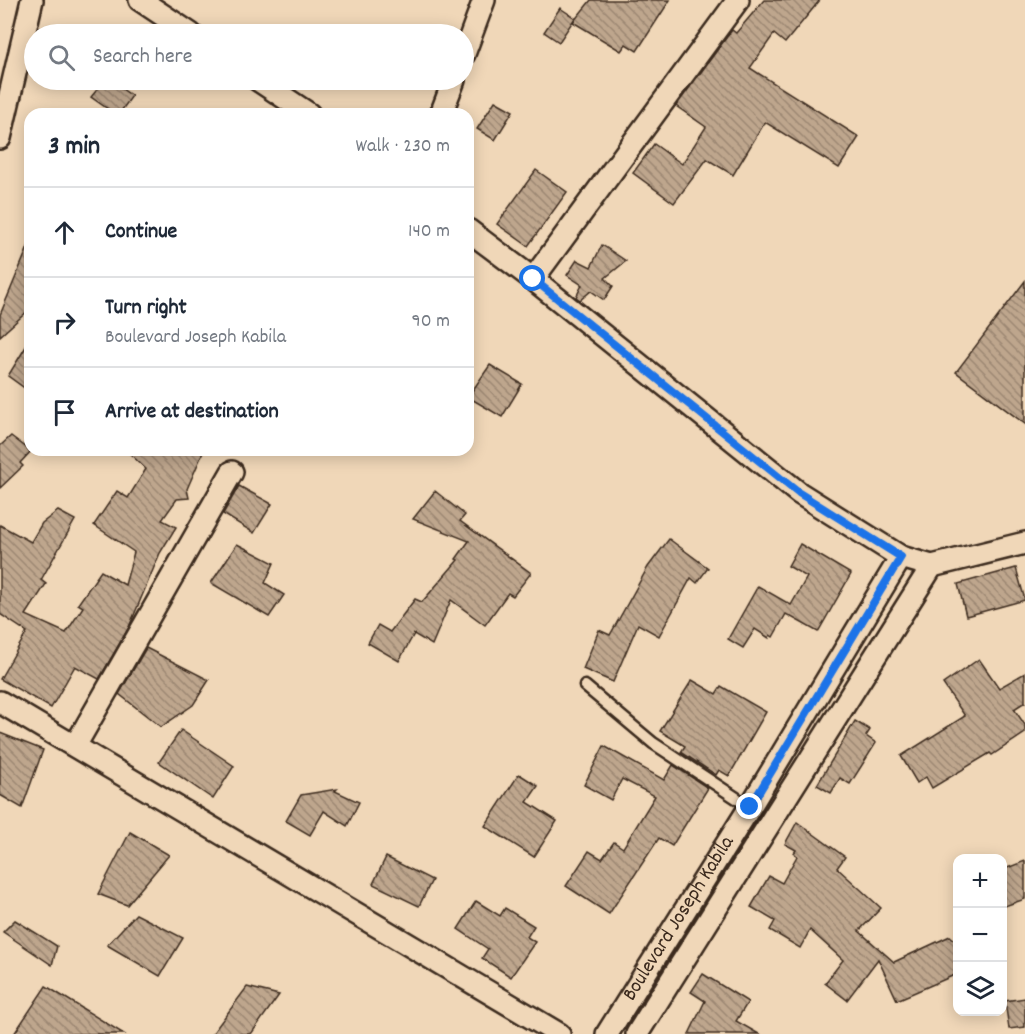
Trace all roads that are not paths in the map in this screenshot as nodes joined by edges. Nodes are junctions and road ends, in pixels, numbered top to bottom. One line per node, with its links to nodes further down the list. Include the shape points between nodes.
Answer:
1 (32, 0): 5 (street)
2 (140, 0): 6 (street)
3 (484, 0): 7 (street)
4 (738, 0): 15 (street)
5 (26, 24)
6 (176, 24)
7 (474, 27)
8 (24, 34): 13 (street)
9 (273, 90): 11 (street)
10 (450, 90): 12 (street)
11 (300, 108)
12 (443, 108)
13 (0, 138)
14 (474, 235): 15 (street)
15 (533, 279): 18 (street, via 799,493)
16 (232, 472): 22 (street)
17 (1025, 543): 19 (street)
18 (901, 557): 19 (street); 23 (street, Boulevard Joseph Kabila)
19 (932, 566): 26 (street, Boulevard Joseph Kabila)
20 (585, 686): 23 (lane, via 653,743)
21 (0, 702): 22 (street)
22 (75, 746): 24 (street)
23 (750, 807): 25 (street, Boulevard Joseph Kabila)
24 (559, 1034)
25 (607, 1034)
26 (637, 1034)

